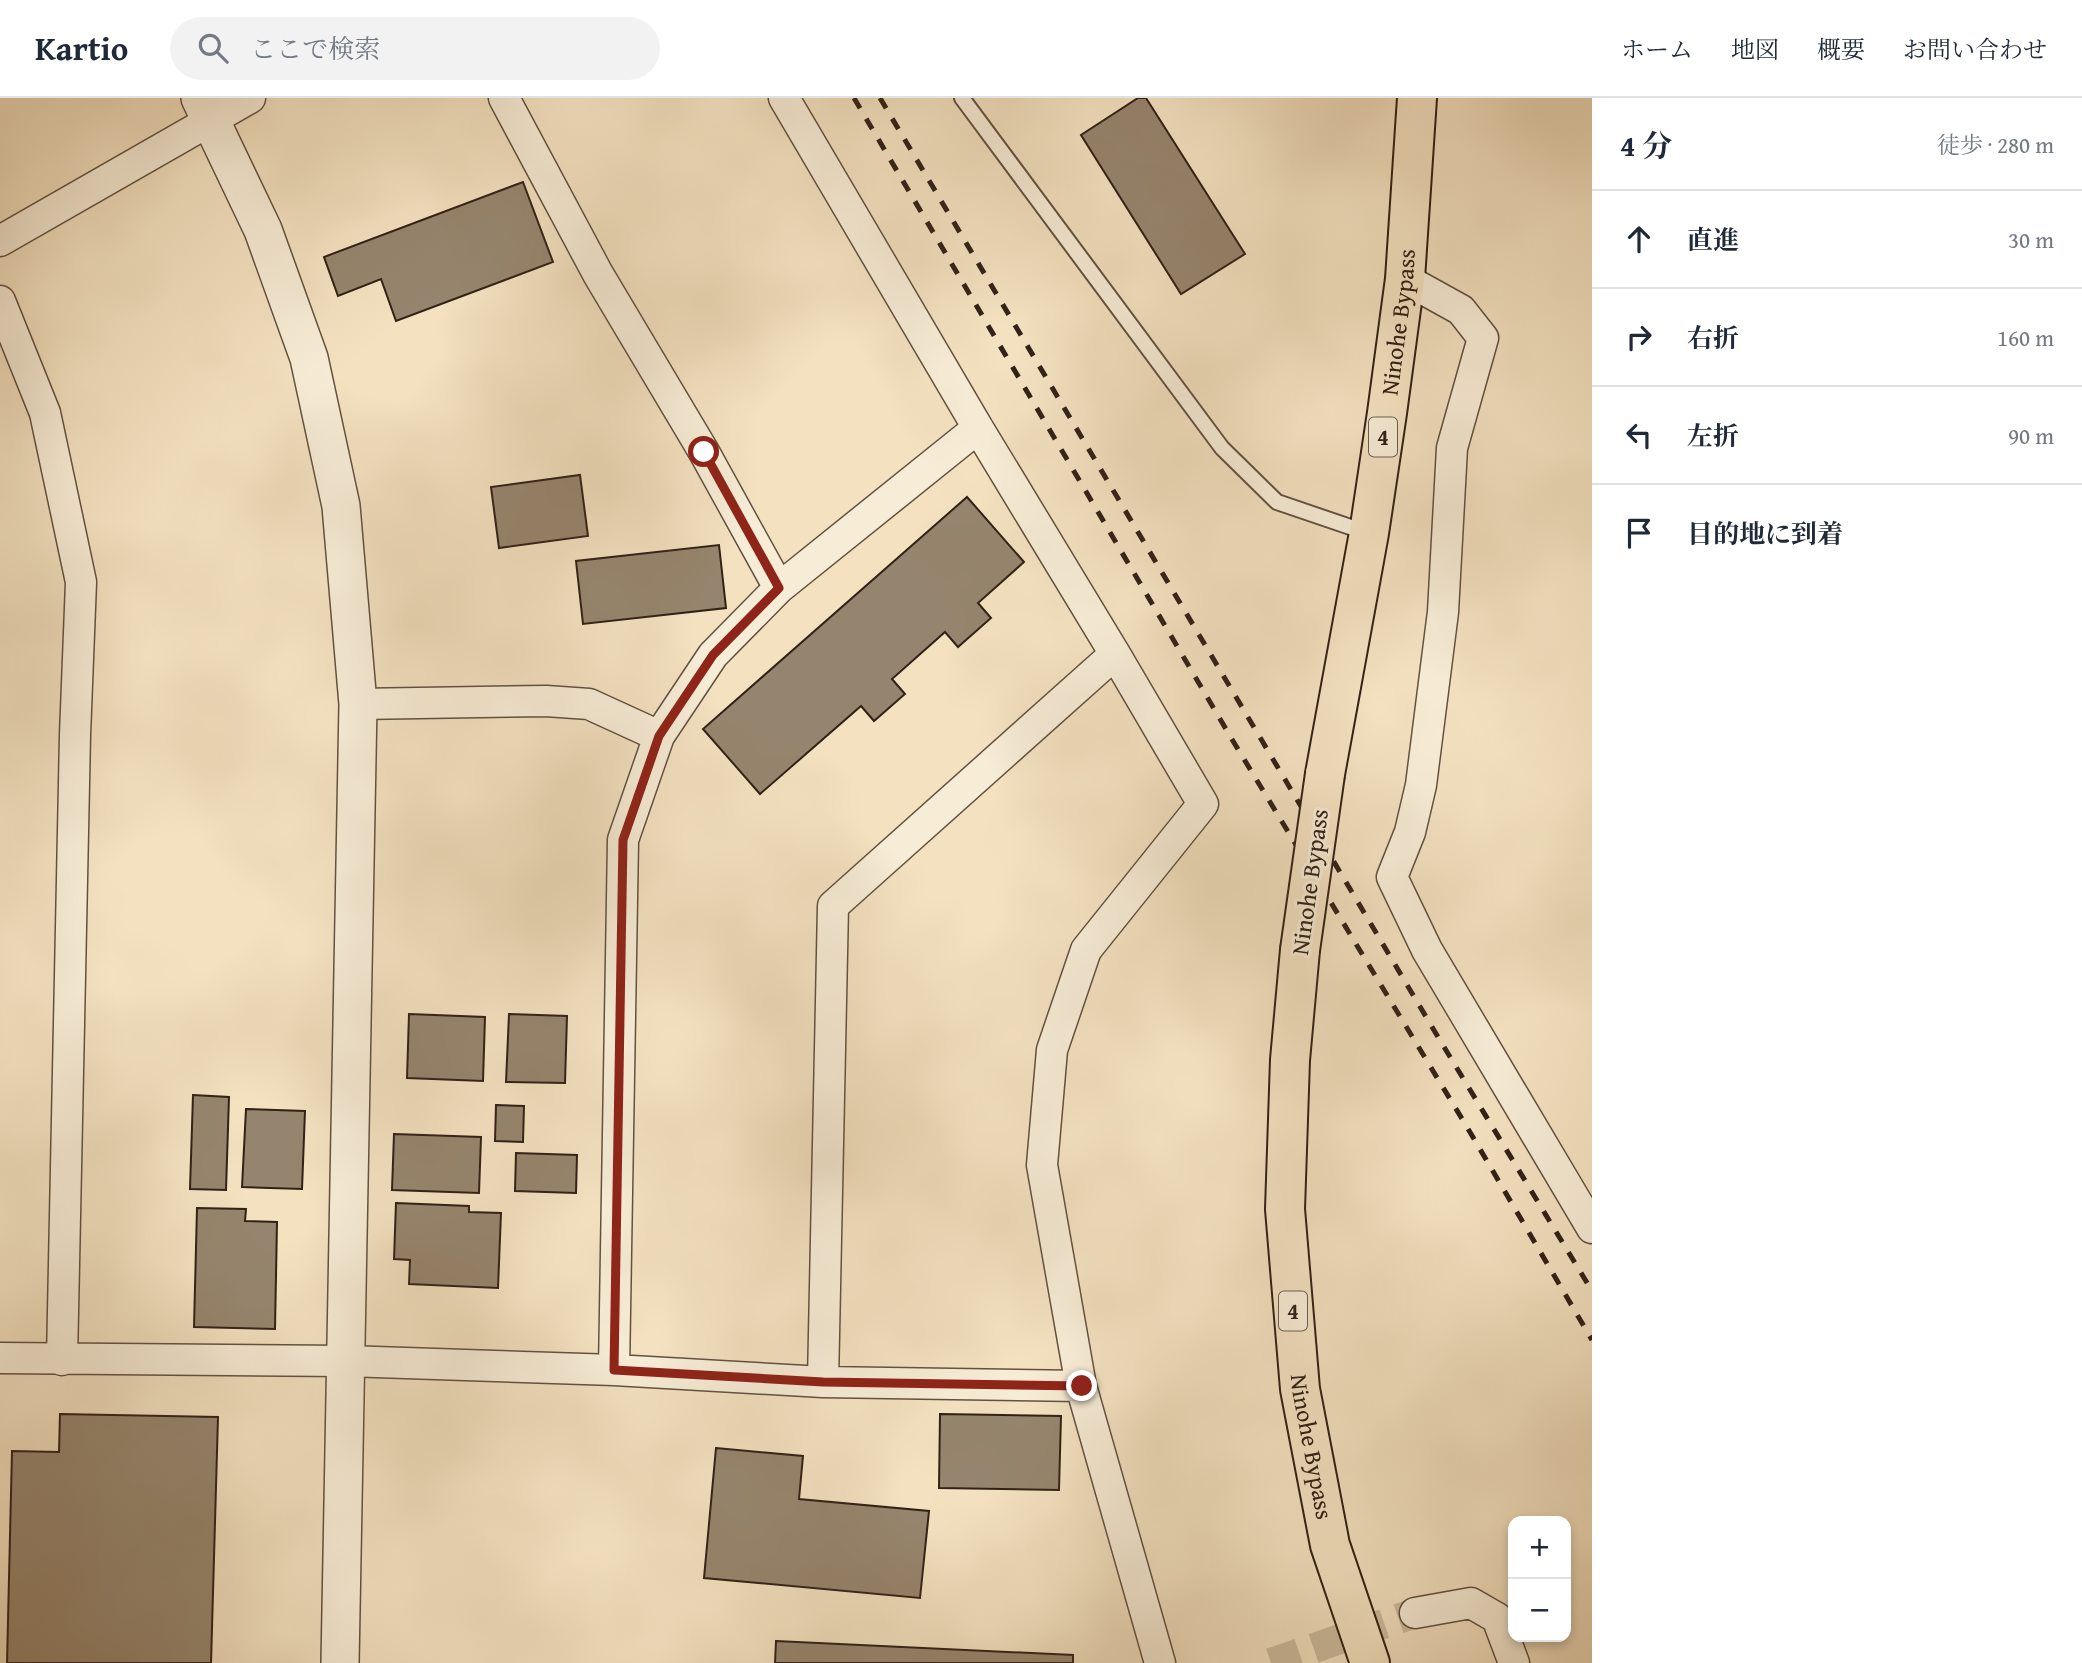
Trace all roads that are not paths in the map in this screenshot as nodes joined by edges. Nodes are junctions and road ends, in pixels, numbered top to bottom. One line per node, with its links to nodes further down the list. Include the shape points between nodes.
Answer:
1 (250, 98): 6 (street)
2 (504, 98): 12 (street, via 598,274)
3 (784, 98): 10 (street)
4 (962, 98): 11 (lane, via 1222,448 1277,502)
5 (1417, 98): 8 (highway, Ninohe Bypass / 4)
6 (206, 108): 7 (street); 14 (street, via 263,230 309,358 341,506)
7 (0, 241)
8 (1405, 279): 11 (highway, Ninohe Bypass / 4); 16 (street, via 1461,310 1483,338 1451,448 1443,612 1422,785 1392,877 1427,950)
9 (0, 301): 18 (street, via 45,413 81,582)
10 (978, 429): 12 (street); 13 (street)
11 (1369, 533): 26 (highway, Ninohe Bypass / 4, bridge, via 1325,774 1300,950 1290,1060 1285,1209 1300,1390 1330,1545)
12 (779, 588): 15 (street, via 713,655)
13 (1115, 654): 21 (street, via 833,906); 22 (street, via 1203,804 1086,950 1052,1049 1042,1165)
14 (358, 704): 15 (street, via 589,704); 19 (street)
15 (659, 736): 20 (street, via 623,840)
16 (1592, 1228)
17 (0, 1358): 18 (street)
18 (62, 1360): 19 (street)
19 (346, 1361): 20 (street); 24 (street)
20 (614, 1370): 21 (street)
21 (823, 1382): 22 (street)
22 (1082, 1386): 25 (street)
23 (1415, 1613): 27 (street, via 1471,1603 1497,1618)
24 (340, 1663)
25 (1160, 1663)
26 (1370, 1663)
27 (1514, 1663)

